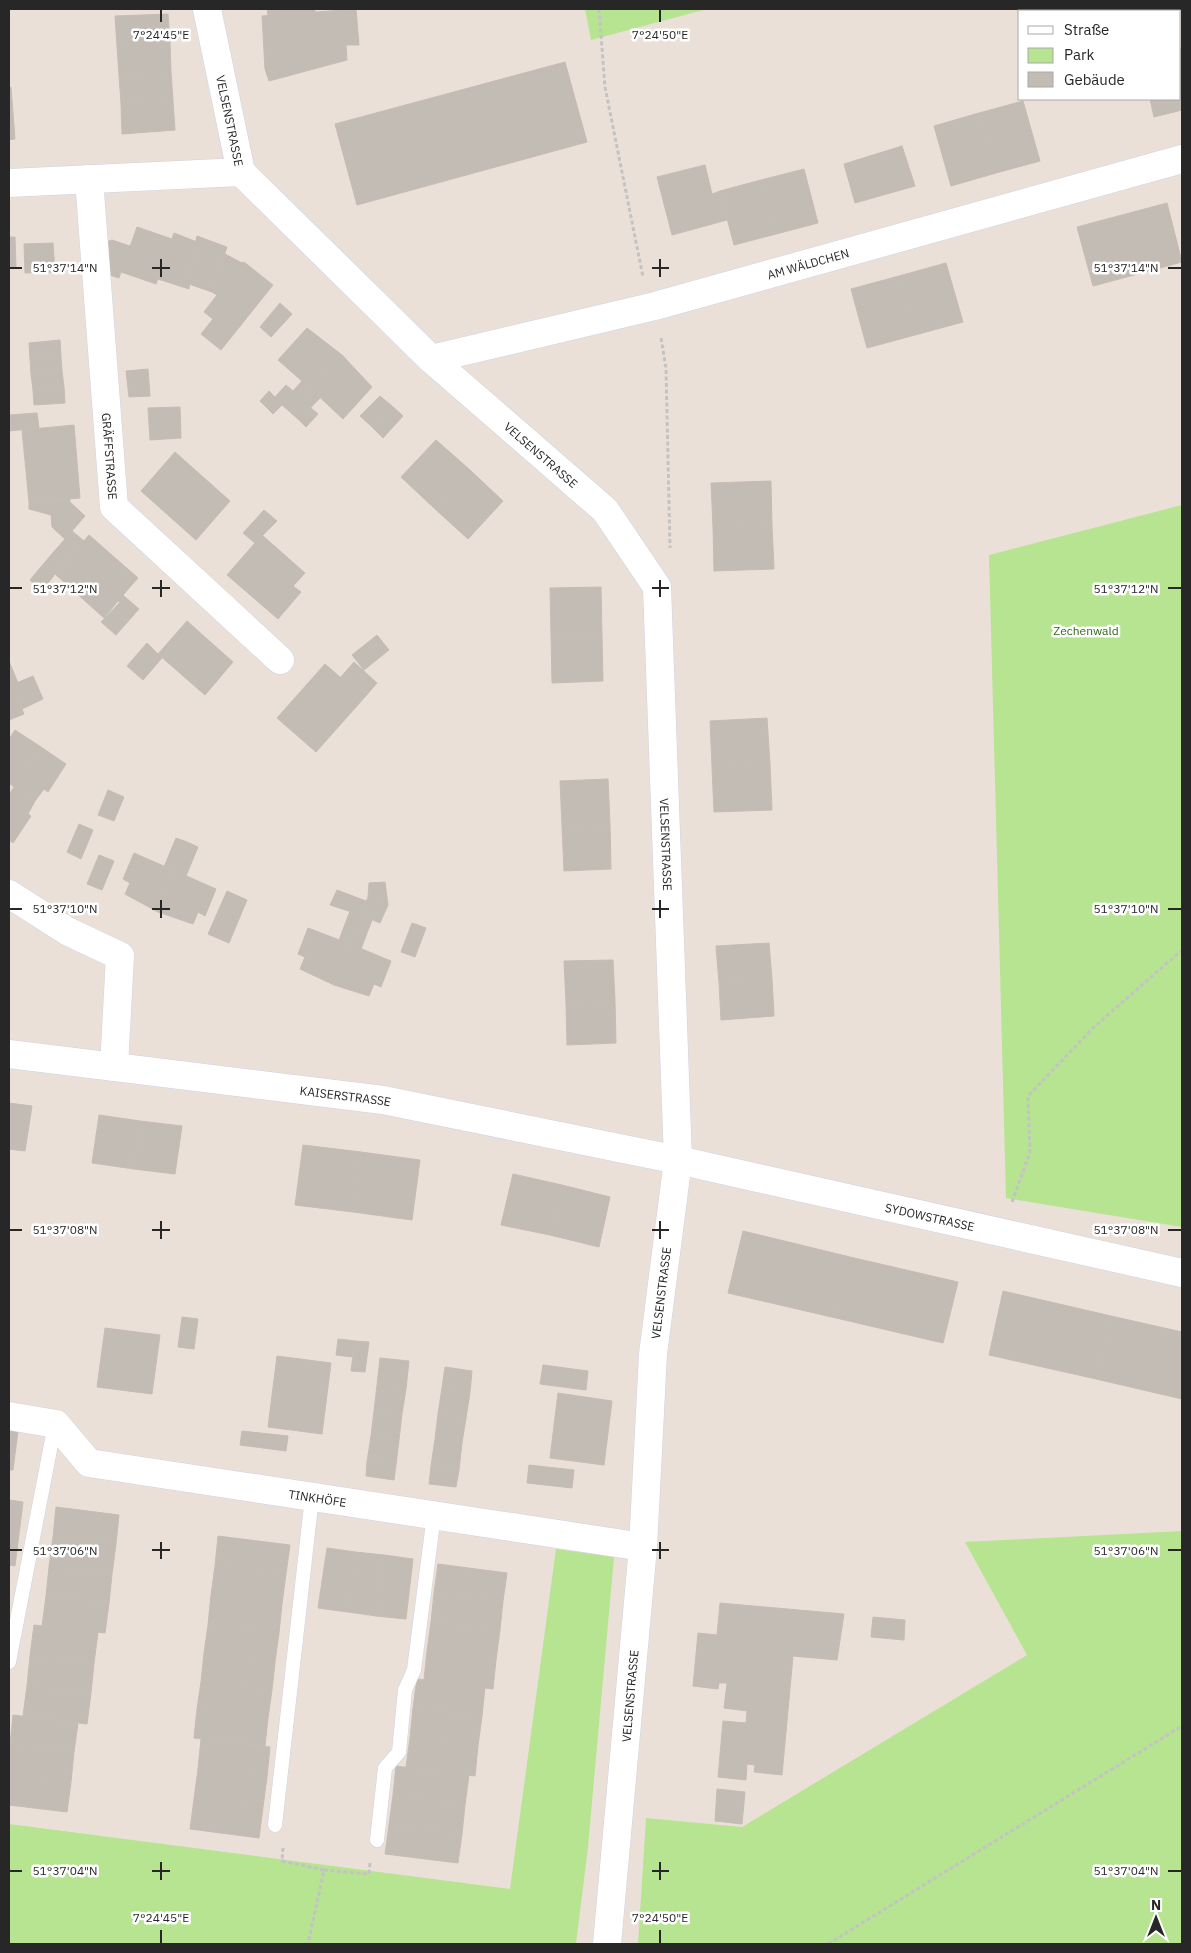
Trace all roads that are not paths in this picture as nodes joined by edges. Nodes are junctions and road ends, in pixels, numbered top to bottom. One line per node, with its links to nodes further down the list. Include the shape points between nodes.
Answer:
1 (207, 9): 3 (street, VELSENSTRASSE)
2 (1182, 159): 6 (street, AM WÄLDCHEN, via 655,306)
3 (241, 172): 4 (street); 6 (street, VELSENSTRASSE)
4 (89, 179): 5 (street); 7 (street, GRÄFFSTRASSE, via 114,507)
5 (9, 183)
6 (431, 359): 11 (street, VELSENSTRASSE, via 605,510 657,587)
7 (280, 660)
8 (9, 894): 10 (street, via 67,931 120,956)
9 (9, 1054): 10 (street, KAISERSTRASSE)
10 (114, 1067): 11 (street, KAISERSTRASSE, via 383,1100)
11 (678, 1160): 12 (street, SYDOWSTRASSE); 17 (street, VELSENSTRASSE, via 653,1354)
12 (1182, 1274)
13 (9, 1416): 14 (street)
14 (56, 1424): 15 (street, TINKHÖFE, via 89,1464); 18 (lane)
15 (312, 1497): 16 (street, TINKHÖFE); 19 (lane)
16 (434, 1515): 17 (street, TINKHÖFE); 20 (lane, via 414,1670 405,1690 399,1752 386,1768)
17 (643, 1547): 21 (street, VELSENSTRASSE)
18 (9, 1662)
19 (275, 1825)
20 (377, 1840)
21 (607, 1944)

